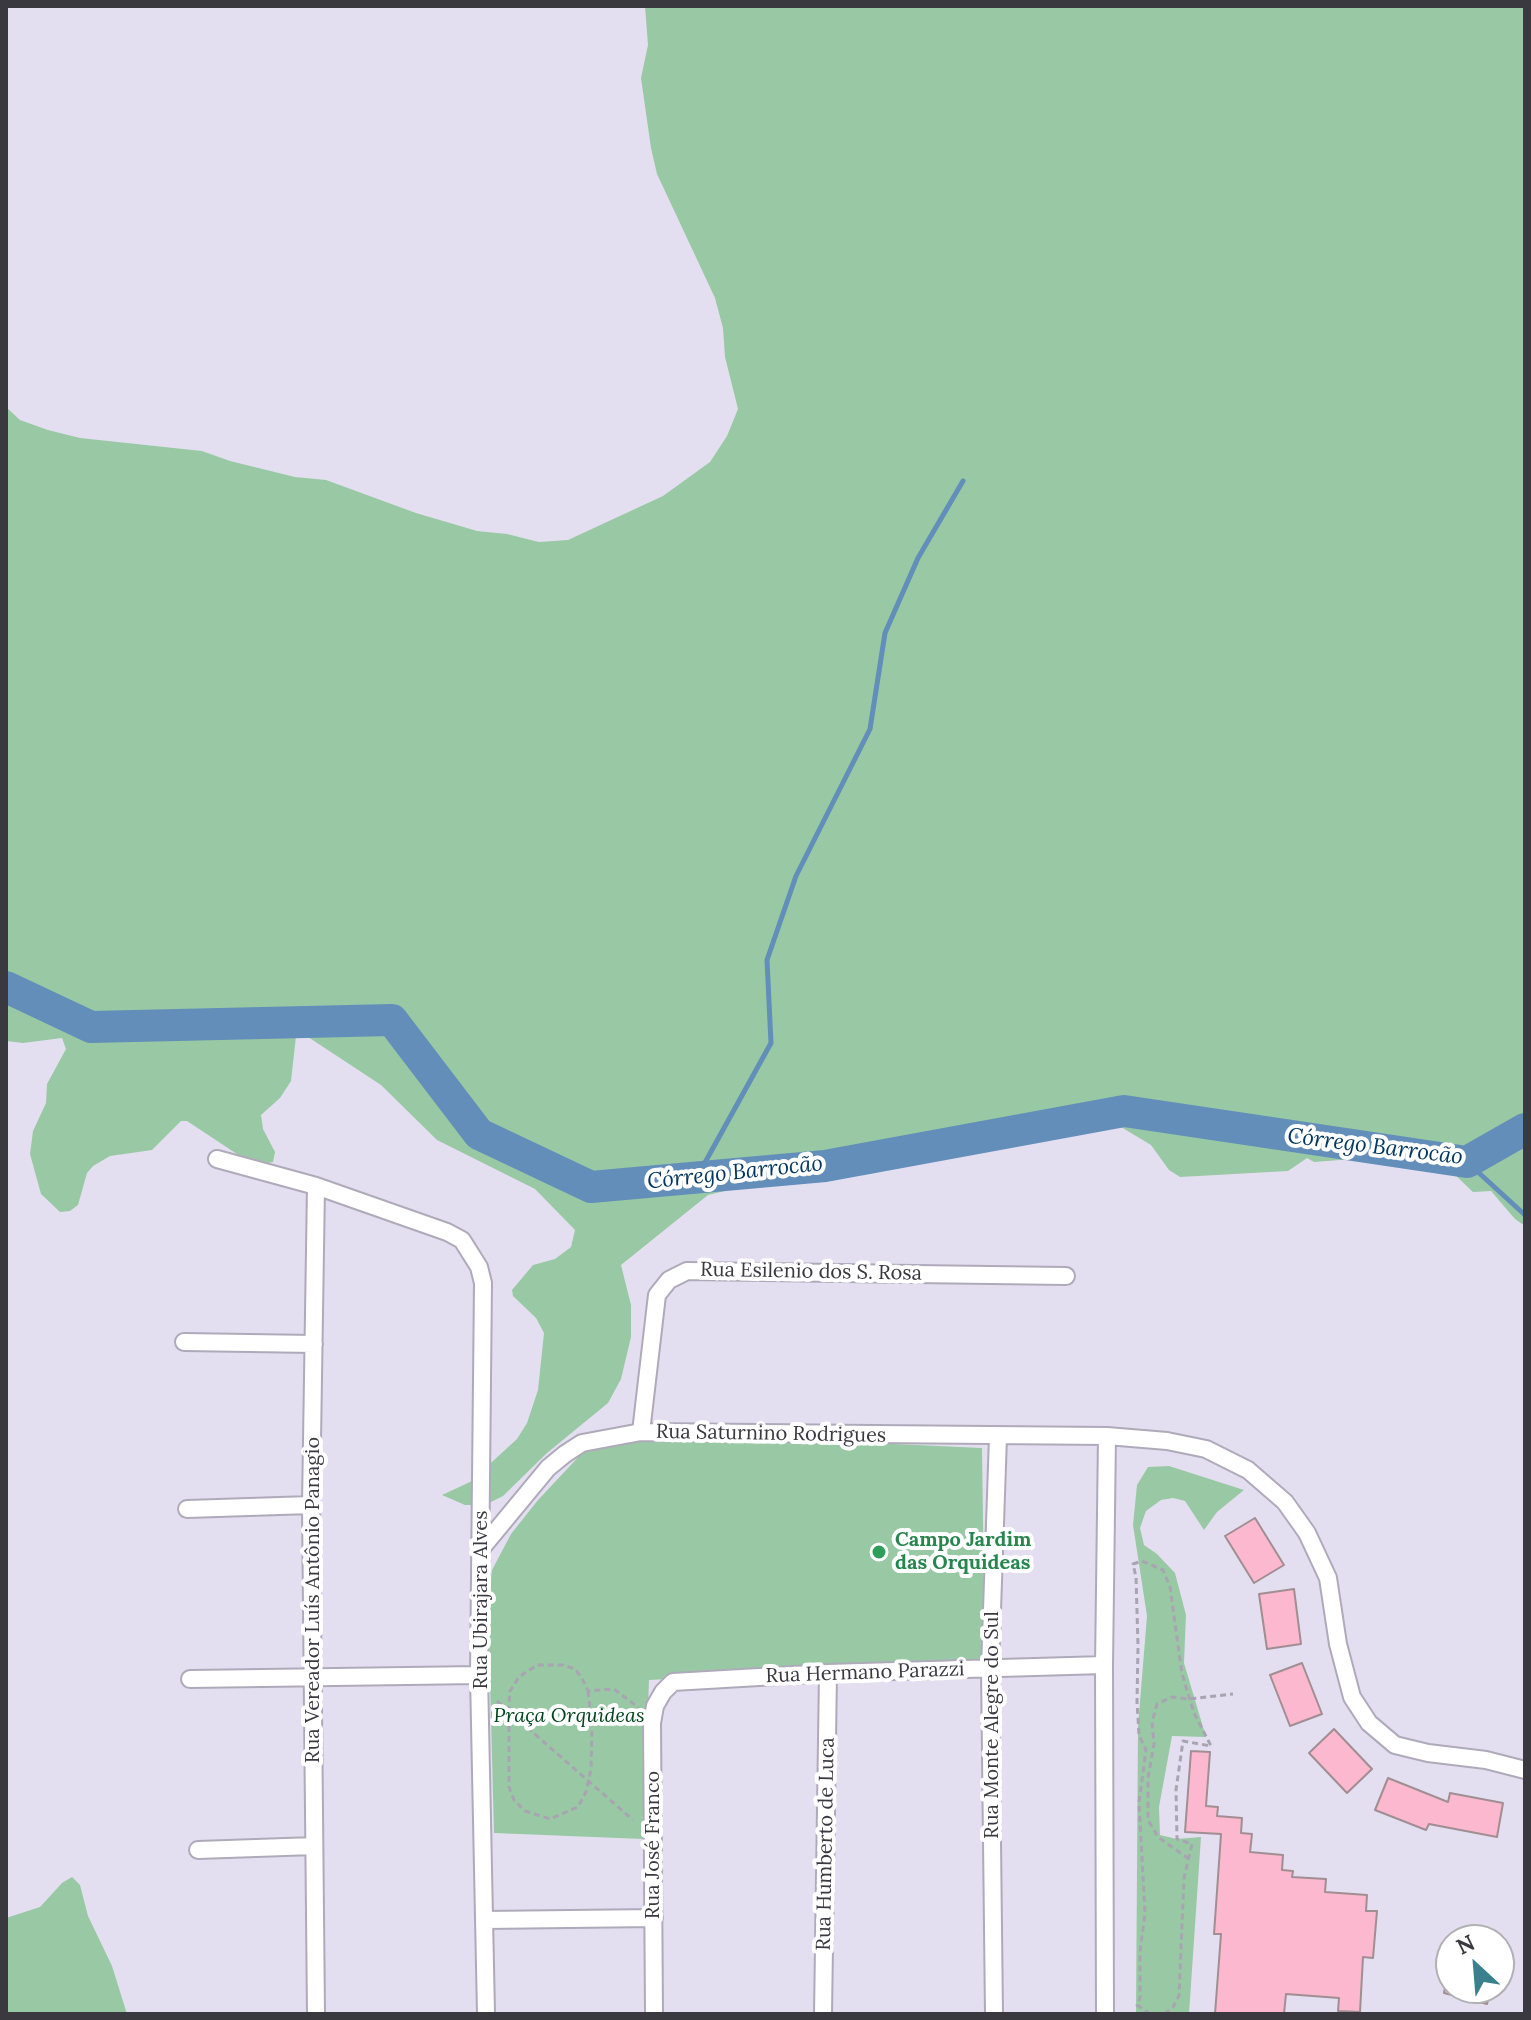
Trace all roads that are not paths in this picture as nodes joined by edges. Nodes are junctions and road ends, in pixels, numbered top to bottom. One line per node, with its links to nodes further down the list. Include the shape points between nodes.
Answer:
1 (217, 1159): 2 (street)
2 (316, 1186): 5 (street, Rua Vereador Luís Antônio Panagio); 11 (street, Rua Ubirajara Alves, via 447,1232 462,1240 479,1267)
3 (1066, 1276): 6 (street, Rua Esilenio dos S. Rosa, via 687,1271 669,1280 657,1295)
4 (184, 1342): 5 (street)
5 (314, 1344): 9 (street, Rua Vereador Luís Antônio Panagio)
6 (641, 1432): 8 (street, Rua Saturnino Rodrigues); 11 (street, Rua Saturnino Rodrigues, via 582,1443 565,1454)
7 (1107, 1436): 8 (street, Rua Saturnino Rodrigues); 12 (street); 19 (street, Rua Saturnino Rodrigues, via 1206,1449 1248,1470 1285,1502 1328,1578 1352,1697 1369,1723 1395,1745)
8 (998, 1437): 13 (street, Rua Monte Alegre do Sul)
9 (311, 1505): 10 (street); 15 (street, Rua Vereador Luís Antônio Panagio)
10 (187, 1509)
11 (481, 1549): 17 (street, Rua Ubirajara Alves)
12 (1104, 1665): 13 (street, Rua Hermano Parazzi); 29 (street)
13 (990, 1668): 14 (street, Rua Hermano Parazzi); 28 (street, Rua Monte Alegre do Sul)
14 (828, 1673): 18 (street, Rua Hermano Parazzi, via 673,1682); 27 (street, Rua Humberto de Luca)
15 (312, 1677): 16 (street); 17 (street); 20 (street, Rua Vereador Luís Antônio Panagio)
16 (190, 1679)
17 (480, 1680): 23 (street, Rua Ubirajara Alves)
18 (653, 1715): 22 (street, Rua José Franco)
19 (1525, 1770)
20 (314, 1846): 21 (street); 24 (street, Rua Vereador Luís Antônio Panagio)
21 (198, 1850)
22 (654, 1918): 23 (street); 26 (street, Rua José Franco)
23 (485, 1920): 25 (street, Rua Ubirajara Alves)
24 (316, 2014)
25 (486, 2014)
26 (654, 2014)
27 (823, 2014)
28 (994, 2014)
29 (1105, 2014)

